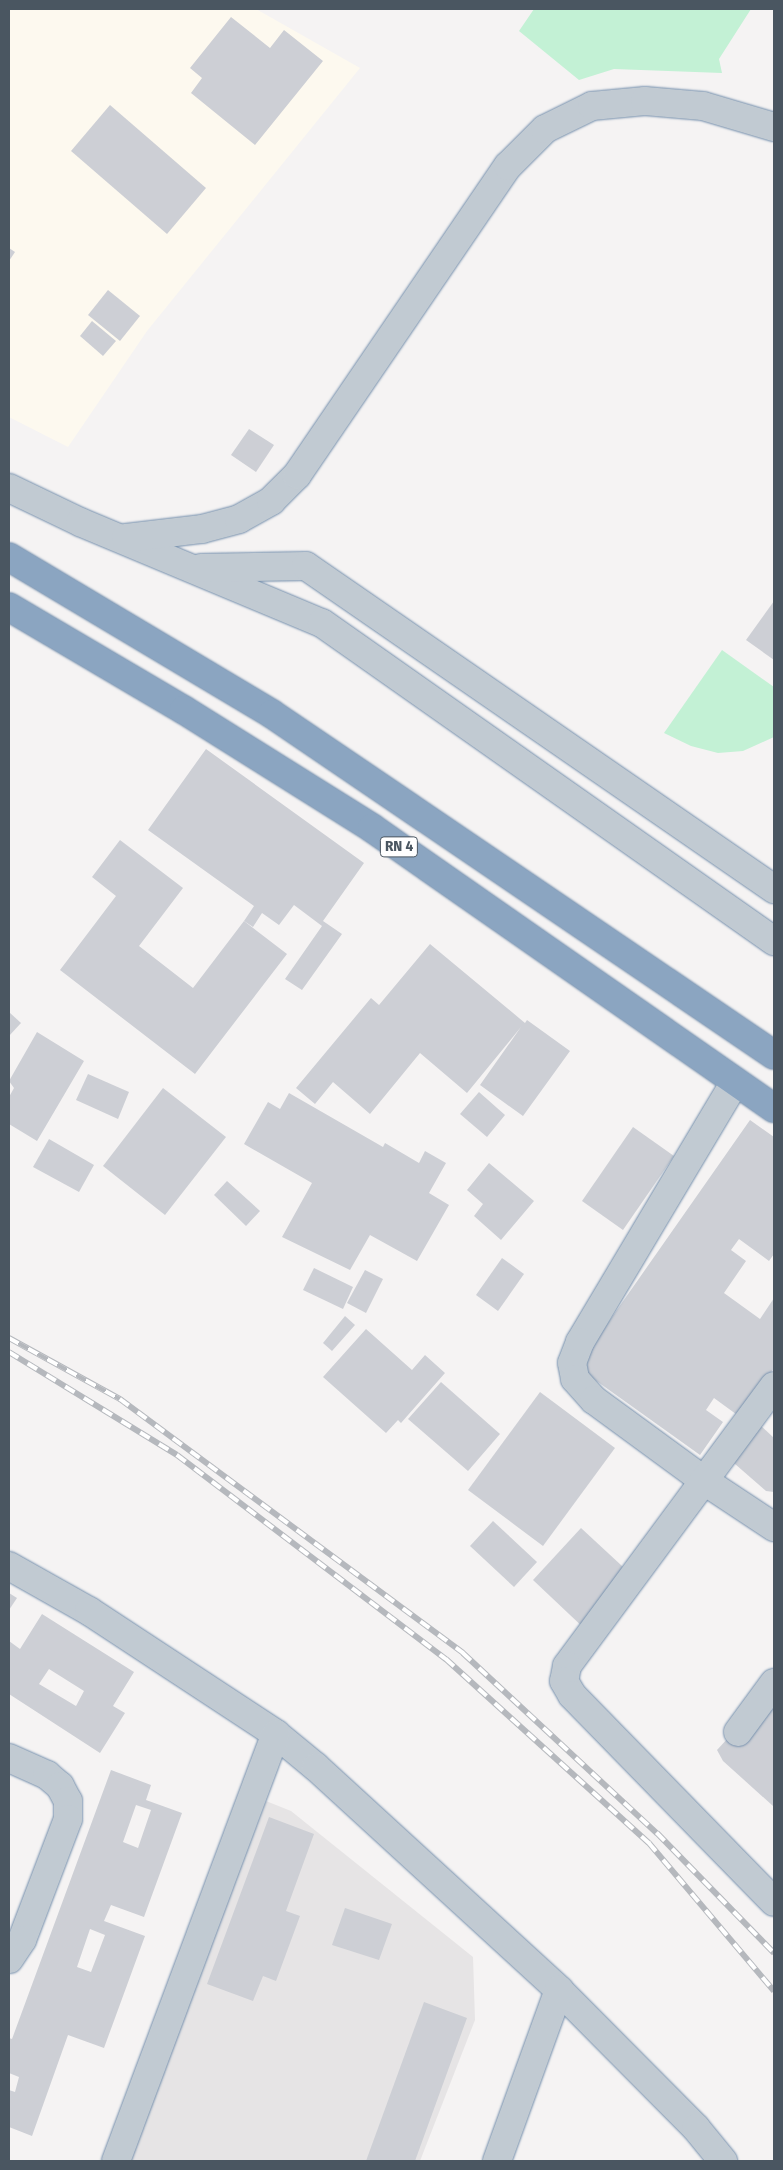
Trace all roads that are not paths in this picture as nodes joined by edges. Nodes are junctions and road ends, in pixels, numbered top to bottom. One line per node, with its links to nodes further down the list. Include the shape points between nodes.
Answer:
1 (774, 127): 3 (street, via 703,106 645,101 592,106 545,128 508,166 297,476 271,501 239,520 171,535)
2 (9, 488): 3 (street)
3 (120, 538): 5 (street)
4 (9, 557): 9 (highway, RN 4, via 272,714)
5 (192, 568): 7 (street, via 306,566); 8 (street, via 322,622)
6 (9, 607): 10 (highway, RN 4, via 372,828)
7 (774, 889)
8 (774, 941)
9 (774, 1055)
10 (735, 1082): 11 (highway, RN 4); 13 (street, via 580,1342 572,1364 575,1379 594,1400)
11 (774, 1108)
12 (774, 1386): 13 (street)
13 (706, 1482): 14 (street); 20 (street, via 567,1666 564,1681 572,1695)
14 (774, 1527)
15 (9, 1566): 18 (street, via 89,1611)
16 (774, 1683): 17 (street)
17 (738, 1732)
18 (276, 1734): 22 (street); 23 (street)
19 (9, 1758): 21 (street, via 47,1775 60,1786 68,1801 68,1819 22,1940)
20 (774, 1902)
21 (9, 1959)
22 (559, 1990): 24 (street); 25 (street, via 696,2128)
23 (116, 2161)
24 (497, 2161)
25 (723, 2161)

